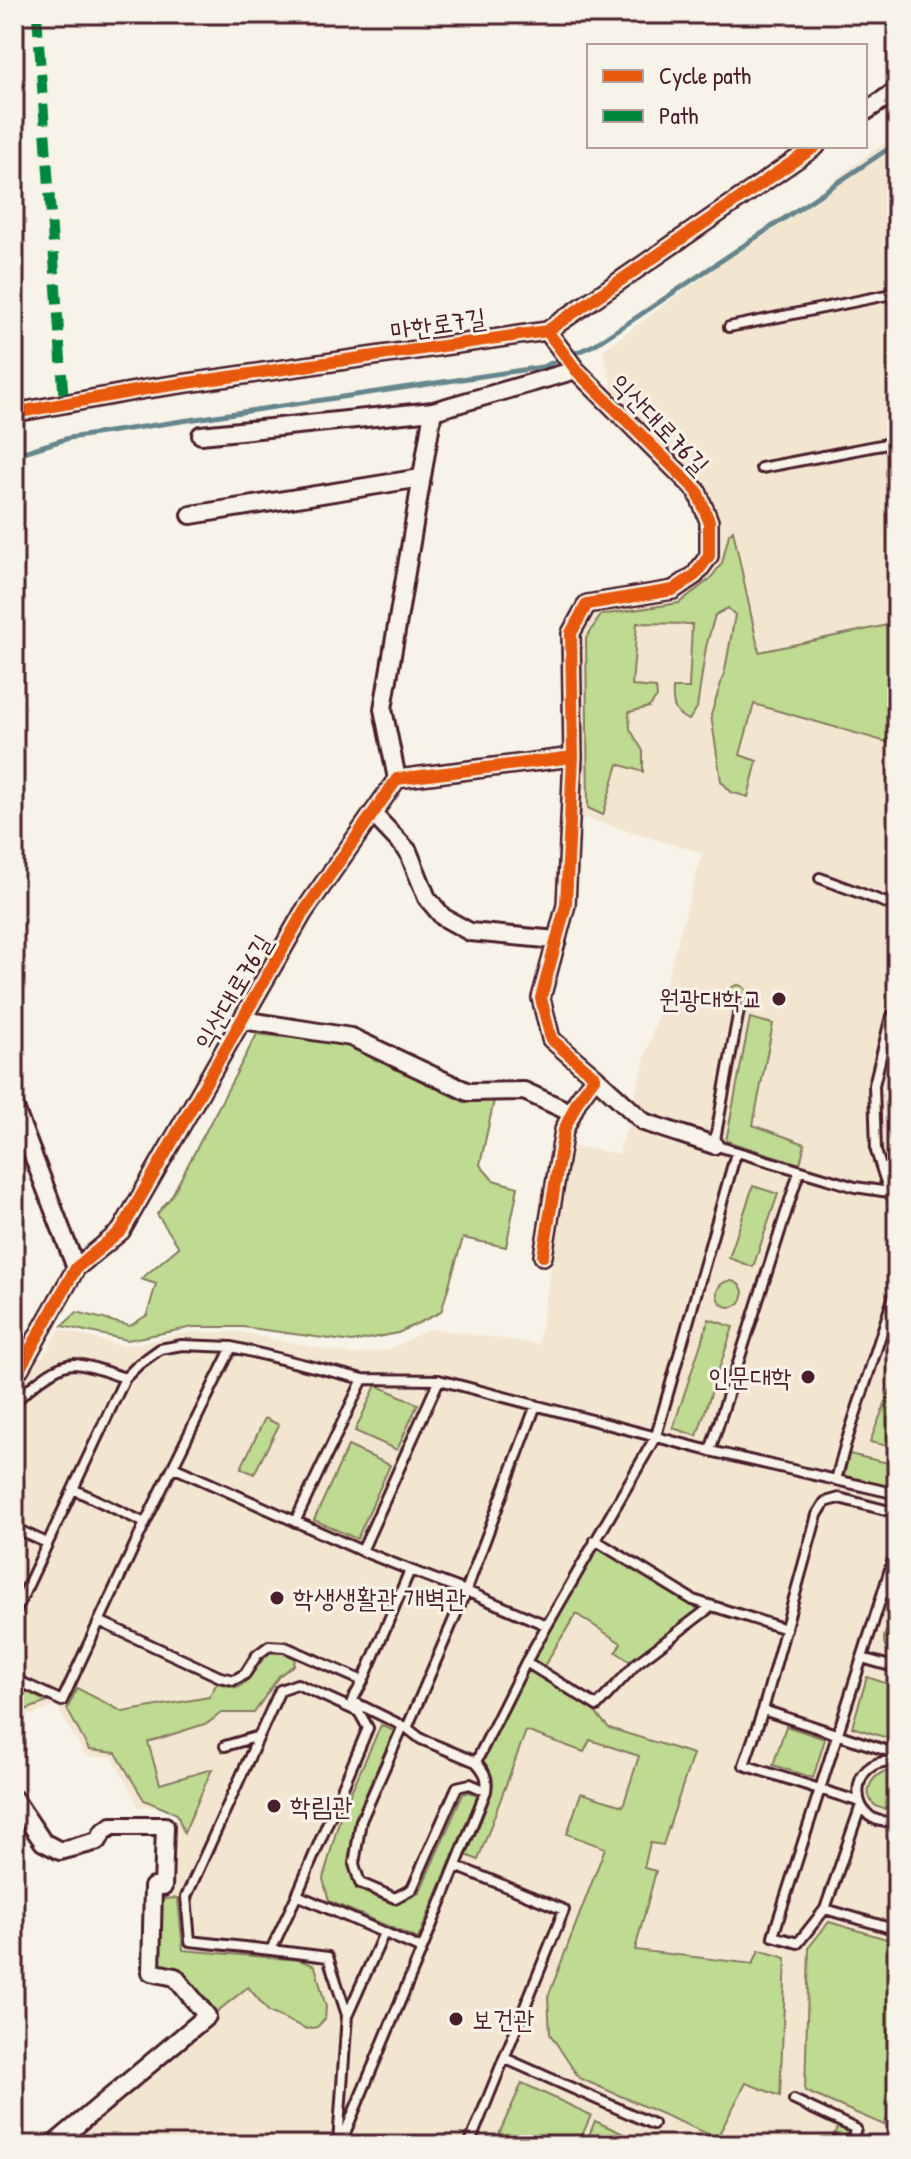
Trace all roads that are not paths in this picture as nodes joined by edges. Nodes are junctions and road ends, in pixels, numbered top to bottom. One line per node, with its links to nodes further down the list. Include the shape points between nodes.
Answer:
1 (897, 90): 2 (street)
2 (867, 111)
3 (813, 148): 6 (street, 마한로7길)
4 (897, 293): 5 (lane)
5 (729, 327)
6 (547, 331): 7 (street, 익산대로76길); 9 (street, 마한로7길)
7 (575, 368): 8 (street, 익산대로76길); 15 (street, 익산대로76길, via 697,491 709,521 709,556 695,575 673,590 587,604 571,633)
8 (433, 411): 10 (street, 익산대로76길); 13 (street)
9 (14, 413)
10 (201, 435)
11 (897, 442): 12 (lane)
12 (761, 468)
13 (421, 478): 14 (street); 16 (street, via 383,709)
14 (191, 515)
15 (573, 757): 16 (street); 20 (street, 익산대로76길, via 566,905)
16 (397, 779): 17 (street, 익산대로76길)
17 (373, 814): 20 (street, via 408,851 427,898 443,917 470,932); 23 (street, 익산대로76길, via 303,913)
18 (820, 878): 19 (lane)
19 (897, 907)
20 (557, 940): 24 (street, 익산대로76길, via 541,998 551,1039)
21 (739, 1010): 27 (lane)
22 (897, 1010): 30 (lane, via 874,1085 876,1151)
23 (242, 1020): 26 (street, 익산대로76길, via 351,1037 468,1092 524,1091); 33 (street, 익산대로76길, via 121,1231)
24 (595, 1077): 26 (street); 27 (street, 익산대로76길, via 644,1122)
25 (14, 1106): 33 (street)
26 (572, 1113): 32 (street, via 564,1130)
27 (714, 1145): 28 (lane)
28 (736, 1153): 29 (lane); 42 (lane)
29 (799, 1172): 30 (lane); 43 (lane)
30 (889, 1192): 31 (lane)
31 (897, 1204)
32 (543, 1256)
33 (76, 1268): 36 (street, 익산대로76길)
34 (897, 1286): 45 (lane)
35 (232, 1347): 37 (lane, via 160,1349); 38 (lane); 44 (lane)
36 (14, 1374)
37 (125, 1378): 40 (lane, via 71,1364 44,1376); 46 (lane)
38 (363, 1379): 39 (lane); 49 (lane)
39 (439, 1380): 41 (lane); 55 (lane)
40 (14, 1403)
41 (536, 1405): 42 (lane); 57 (lane)
42 (656, 1436): 43 (lane); 52 (lane)
43 (710, 1451): 45 (lane)
44 (173, 1467): 49 (lane); 50 (lane)
45 (836, 1480): 47 (lane)
46 (73, 1489): 50 (lane); 53 (lane)
47 (897, 1494)
48 (897, 1513): 64 (lane, via 839,1498 825,1502)
49 (295, 1522): 55 (lane)
50 (145, 1523): 62 (lane)
51 (14, 1528): 53 (lane)
52 (595, 1540): 60 (lane, via 693,1600); 63 (lane)
53 (47, 1543): 61 (lane)
54 (897, 1546): 58 (lane)
55 (362, 1551): 56 (lane)
56 (410, 1570): 57 (lane); 69 (lane)
57 (466, 1591): 63 (lane); 71 (lane)
58 (883, 1592): 59 (lane); 65 (lane)
59 (897, 1596)
60 (712, 1606): 64 (lane); 66 (lane, via 637,1663 597,1706)
61 (14, 1615)
62 (99, 1621): 68 (lane, via 62,1701); 69 (lane, via 220,1677 234,1680 245,1674 269,1646 285,1647)
63 (546, 1625): 66 (lane)
64 (786, 1629): 70 (lane)
65 (862, 1658): 67 (lane); 72 (lane)
66 (526, 1662): 76 (lane)
67 (897, 1668)
68 (14, 1679)
69 (363, 1681): 71 (lane, via 352,1701)
70 (763, 1710): 72 (lane); 78 (lane, via 744,1765)
71 (405, 1727): 76 (lane); 79 (lane, via 361,1821 354,1864 360,1883 395,1898 412,1889 457,1787 470,1784)
72 (837, 1735): 75 (lane); 78 (lane)
73 (259, 1736): 74 (lane); 84 (lane, via 280,1690 297,1684 359,1712 368,1728); 89 (lane, via 186,1897 190,1941)
74 (225, 1746)
75 (897, 1754)
76 (476, 1762): 79 (lane, via 484,1771)
77 (897, 1762): 81 (lane, via 868,1768 858,1786)
78 (818, 1789): 81 (lane); 85 (lane, via 773,1936 798,1943)
79 (486, 1791): 83 (lane)
80 (14, 1799): 94 (street, via 43,1842 60,1851 98,1841 112,1826 165,1826 163,1887 153,1887 151,1972 175,1977 207,2016)
81 (860, 1804): 82 (lane, via 874,1819); 85 (lane)
82 (897, 1820)
83 (456, 1866): 88 (lane); 91 (lane, via 564,1910)
84 (297, 1895): 87 (lane); 89 (lane)
85 (825, 1909): 86 (lane)
86 (897, 1930)
87 (384, 1933): 88 (lane); 90 (lane)
88 (422, 1949): 95 (lane)
89 (271, 1950): 90 (lane, via 328,1957)
90 (347, 2015): 95 (lane)
91 (504, 2058): 93 (lane); 96 (lane)
92 (794, 2100): 97 (lane, via 856,2129)
93 (653, 2124)
94 (53, 2145)
95 (339, 2145)
96 (469, 2145)
97 (849, 2145)

